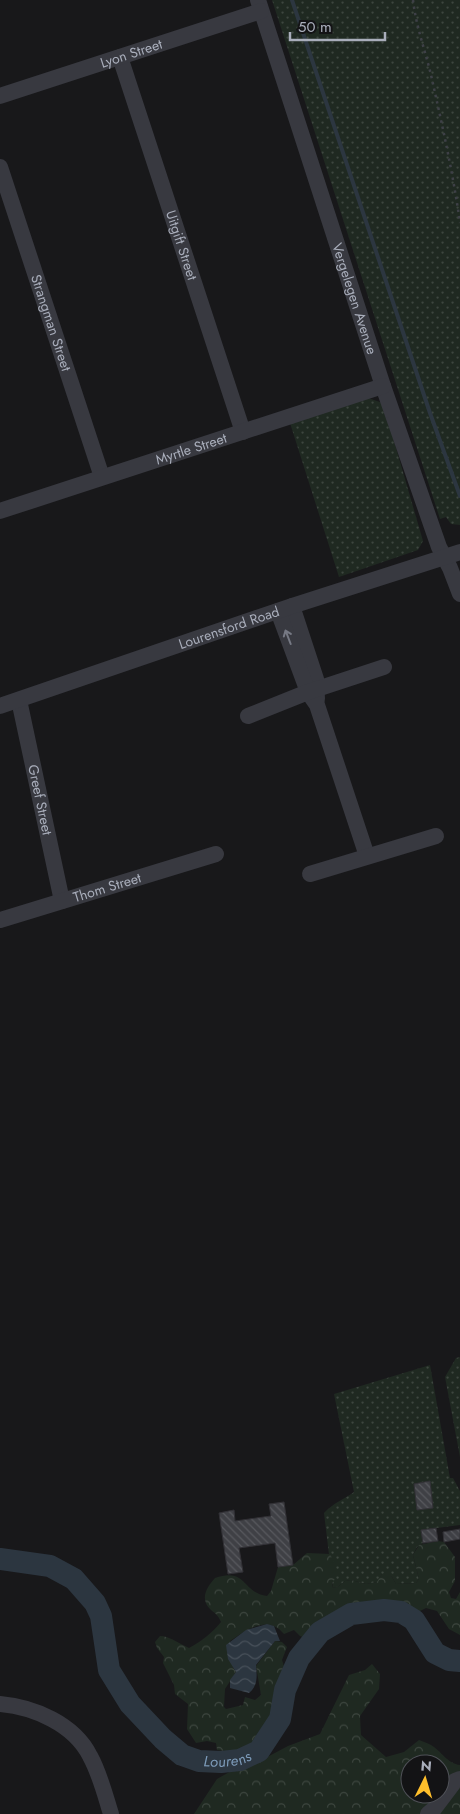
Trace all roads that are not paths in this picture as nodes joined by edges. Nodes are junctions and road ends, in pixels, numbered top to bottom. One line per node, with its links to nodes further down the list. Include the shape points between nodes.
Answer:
1 (259, 5): 2 (street, Lyon Street); 5 (street, Vergelegen Avenue)
2 (120, 57): 3 (street, Lyon Street); 6 (street, Uitgift Street)
3 (0, 96)
4 (0, 167): 7 (street, Strangman Street)
5 (384, 386): 6 (street, Myrtle Street); 10 (street, Vergelegen Avenue)
6 (243, 432): 7 (street, Myrtle Street)
7 (102, 478): 8 (street, Myrtle Street)
8 (0, 510)
9 (460, 552): 10 (street, Lourensford Road)
10 (443, 557): 11 (street, Vergelegen Avenue); 12 (street, Lourensford Road)
11 (460, 594)
12 (285, 608): 14 (street); 15 (street, Lourensford Road)
13 (384, 667): 14 (street)
14 (314, 696): 17 (street); 20 (street)
15 (19, 700): 16 (street, Lourensford Road); 22 (street, Greef Street)
16 (0, 706)
17 (248, 716)
18 (436, 836): 20 (street)
19 (216, 854): 22 (street, Thom Street)
20 (367, 856): 21 (street)
21 (310, 874)
22 (62, 901): 23 (street, Thom Street)
23 (0, 920)
24 (0, 1704): 26 (street, via 34,1711 73,1734 90,1756)
25 (460, 1779): 27 (street, via 455,1780)
26 (111, 1814)
27 (428, 1814)

